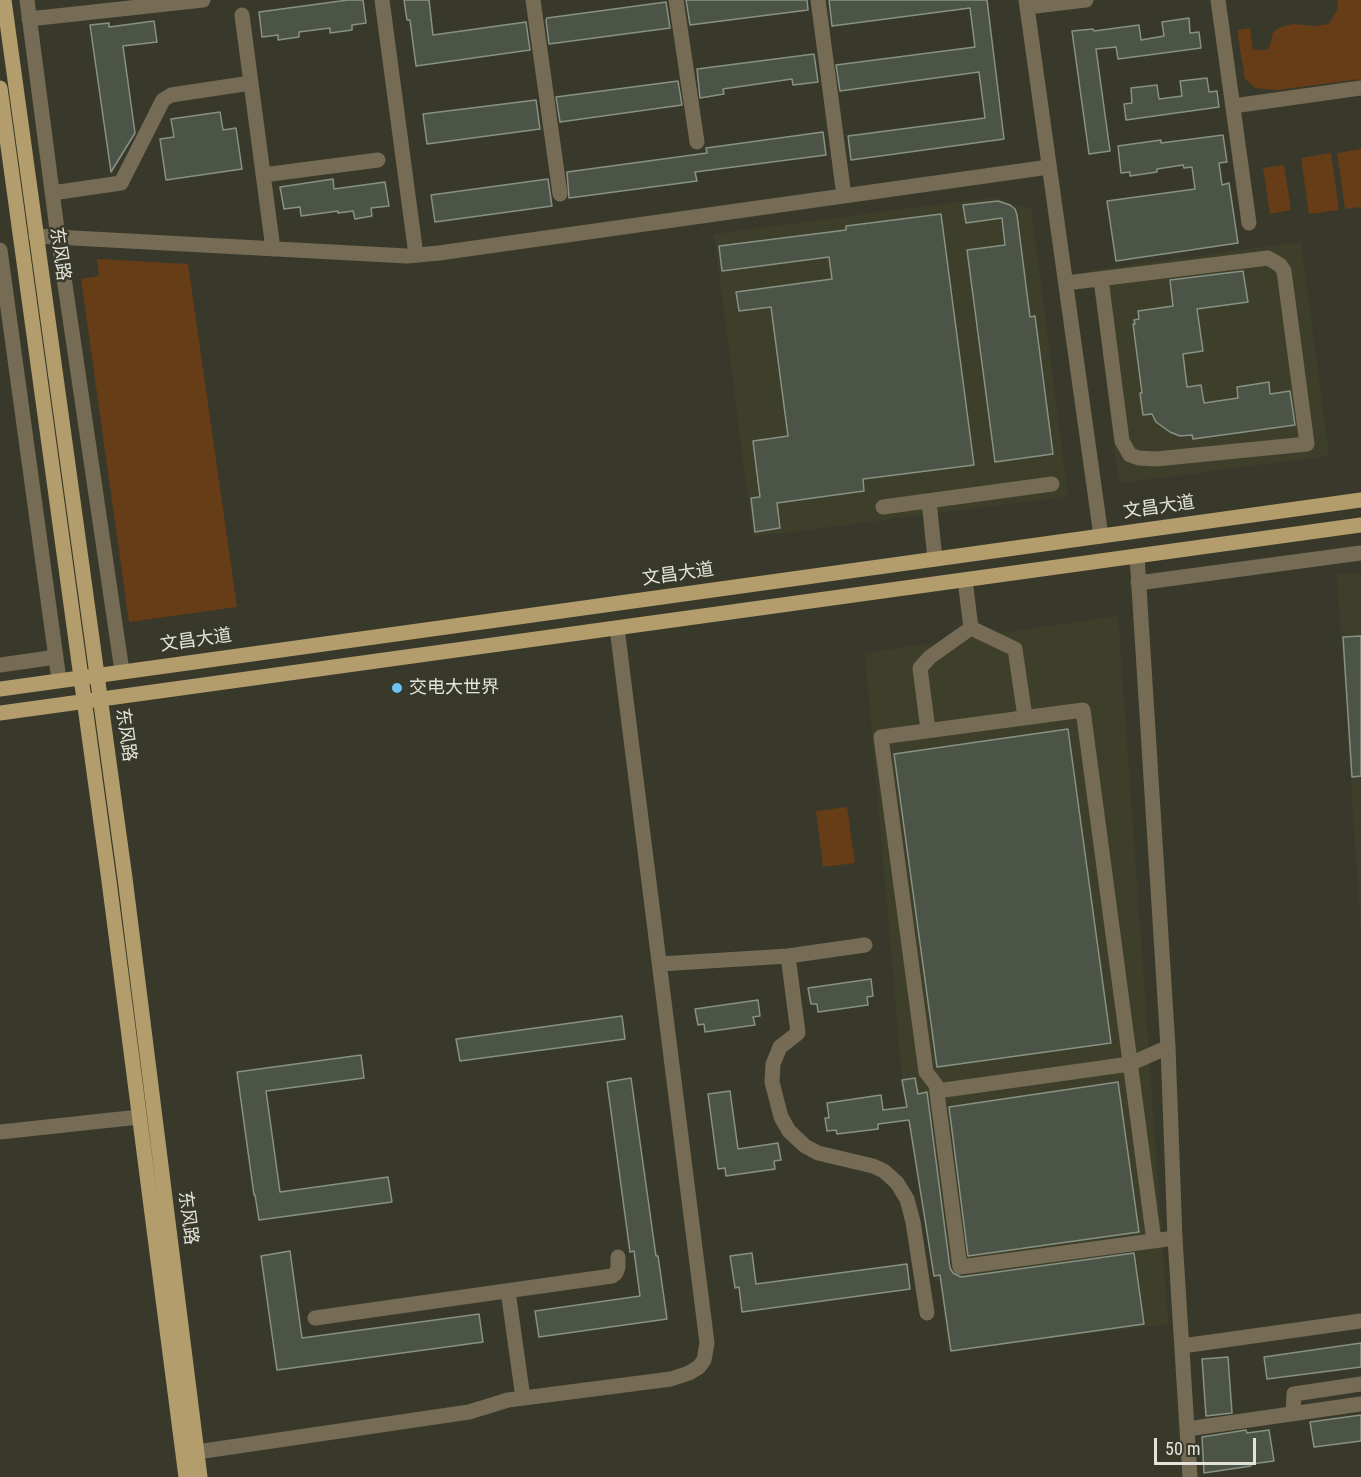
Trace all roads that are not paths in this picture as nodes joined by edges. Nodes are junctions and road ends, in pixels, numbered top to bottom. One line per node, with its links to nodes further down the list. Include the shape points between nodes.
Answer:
1 (4, 0): 25 (main road, 东风路)
2 (27, 0): 12 (street)
3 (202, 0): 12 (street)
4 (382, 0): 29 (street)
5 (533, 0): 22 (street)
6 (676, 0): 17 (street)
7 (818, 0): 23 (street)
8 (1086, 0): 10 (street)
9 (1218, 0): 16 (street)
10 (1027, 4): 19 (street)
11 (242, 15): 13 (street)
12 (29, 19): 21 (street)
13 (251, 83): 20 (street); 21 (street, via 171,95 164,100 121,183)
14 (0, 88): 49 (main road, 东风路)
15 (1361, 88): 16 (street)
16 (1233, 106): 24 (street)
17 (697, 142)
18 (378, 160): 20 (street)
19 (1049, 167): 23 (street); 31 (street)
20 (263, 175): 27 (street)
21 (52, 193): 26 (street)
22 (560, 194)
23 (844, 196): 29 (street)
24 (1249, 223)
25 (36, 236): 26 (street); 48 (main road, 东风路)
26 (58, 237): 27 (street); 47 (street)
27 (273, 249): 29 (street)
28 (0, 250): 45 (street)
29 (416, 255)
30 (1101, 279): 30 (street, via 1268,258 1281,265 1307,444 1156,459 1130,455 1122,441); 31 (street)
31 (1065, 283): 37 (street)
32 (1052, 484): 34 (street)
33 (1361, 500): 37 (main road, 文昌大道)
34 (929, 501): 35 (street); 40 (street)
35 (883, 507)
36 (1361, 525): 39 (main road)
37 (1101, 536): 40 (main road, 文昌大道)
38 (1361, 553): 42 (street)
39 (1137, 556): 41 (main road); 42 (street)
40 (935, 559): 47 (main road, 文昌大道)
41 (964, 580): 43 (main road); 44 (street)
42 (1138, 583): 60 (street)
43 (617, 628): 52 (main road); 59 (street)
44 (971, 628): 55 (street, via 1016,649); 56 (street, via 920,668)
45 (56, 657): 46 (street); 50 (street)
46 (0, 665)
47 (122, 671): 48 (main road, 文昌大道)
48 (97, 675): 49 (main road, 文昌大道); 52 (main road, 东风路)
49 (81, 677): 50 (main road, 文昌大道); 53 (main road, 东风路)
50 (58, 680): 51 (main road, 文昌大道)
51 (0, 688)
52 (100, 699): 53 (main road); 78 (main road, 东风路)
53 (84, 701): 54 (main road); 63 (main road, 东风路)
54 (0, 713)
55 (1025, 717): 56 (street); 61 (street, via 1083,710)
56 (928, 730): 62 (street, via 881,737 926,1072)
57 (865, 945): 58 (street)
58 (788, 957): 59 (street); 69 (street, via 798,1033 780,1047 773,1064 772,1083 781,1117 805,1146 818,1153 873,1166 897,1183 907,1199 913,1222)
59 (660, 964): 74 (street, via 706,1343 704,1360 689,1373 671,1379)
60 (1168, 1047): 61 (street); 65 (street)
61 (1130, 1064): 62 (street); 66 (street)
62 (937, 1091): 66 (street, via 960,1267)
63 (139, 1117): 64 (street); 79 (main road, 东风路)
64 (0, 1132)
65 (1175, 1238): 66 (street); 72 (street)
66 (1154, 1241)
67 (618, 1257): 68 (street, via 618,1267 612,1276)
68 (508, 1291): 70 (street); 74 (street)
69 (927, 1313)
70 (315, 1318)
71 (1361, 1321): 72 (street)
72 (1182, 1346): 77 (street)
73 (1361, 1384): 76 (street, via 1293,1394)
74 (523, 1398): 78 (street, via 469,1413)
75 (1361, 1404): 76 (street)
76 (1293, 1414): 77 (street)
77 (1187, 1429): 81 (street)
78 (197, 1452): 80 (main road, 东风路)
79 (186, 1477)
80 (200, 1477)
81 (1190, 1477)

